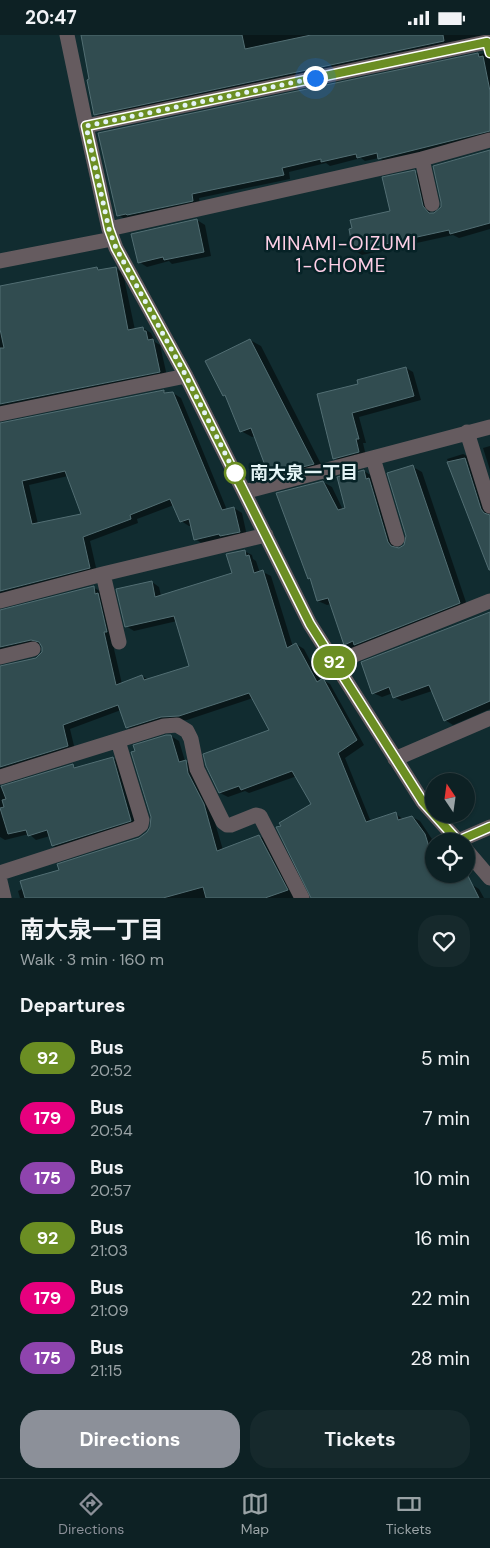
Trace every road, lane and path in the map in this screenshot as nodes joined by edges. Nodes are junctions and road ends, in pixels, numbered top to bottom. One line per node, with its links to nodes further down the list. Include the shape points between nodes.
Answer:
1 (67, 35): 3 (street)
2 (487, 43): 3 (street)
3 (86, 126): 7 (street)
4 (490, 140): 5 (street)
5 (422, 159): 6 (street); 7 (street)
6 (432, 204)
7 (111, 234): 8 (street); 9 (street)
8 (0, 261)
9 (186, 376): 10 (street); 14 (street)
10 (0, 414)
11 (490, 427): 12 (street)
12 (467, 433): 13 (street); 15 (street)
13 (373, 458): 14 (street); 17 (street)
14 (244, 492): 16 (street)
15 (490, 506)
16 (266, 535): 18 (street); 24 (street, via 310,624)
17 (397, 539)
18 (103, 574): 19 (street); 21 (street)
19 (0, 601)
20 (490, 601): 24 (street)
21 (119, 642)
22 (33, 649): 23 (street)
23 (0, 657)
24 (334, 663): 27 (street)
25 (490, 718): 27 (street)
26 (118, 741): 28 (street); 33 (street, via 141,825); 37 (street, via 164,726 177,725 187,731 192,739 197,769 223,822 231,825 260,816)
27 (395, 759): 30 (street, via 423,802)
28 (0, 777)
29 (490, 827): 31 (street)
30 (451, 833)
31 (475, 834)
32 (475, 860): 34 (street)
33 (0, 873)
34 (490, 878)
35 (0, 881): 36 (street)
36 (4, 898)
37 (302, 898)

